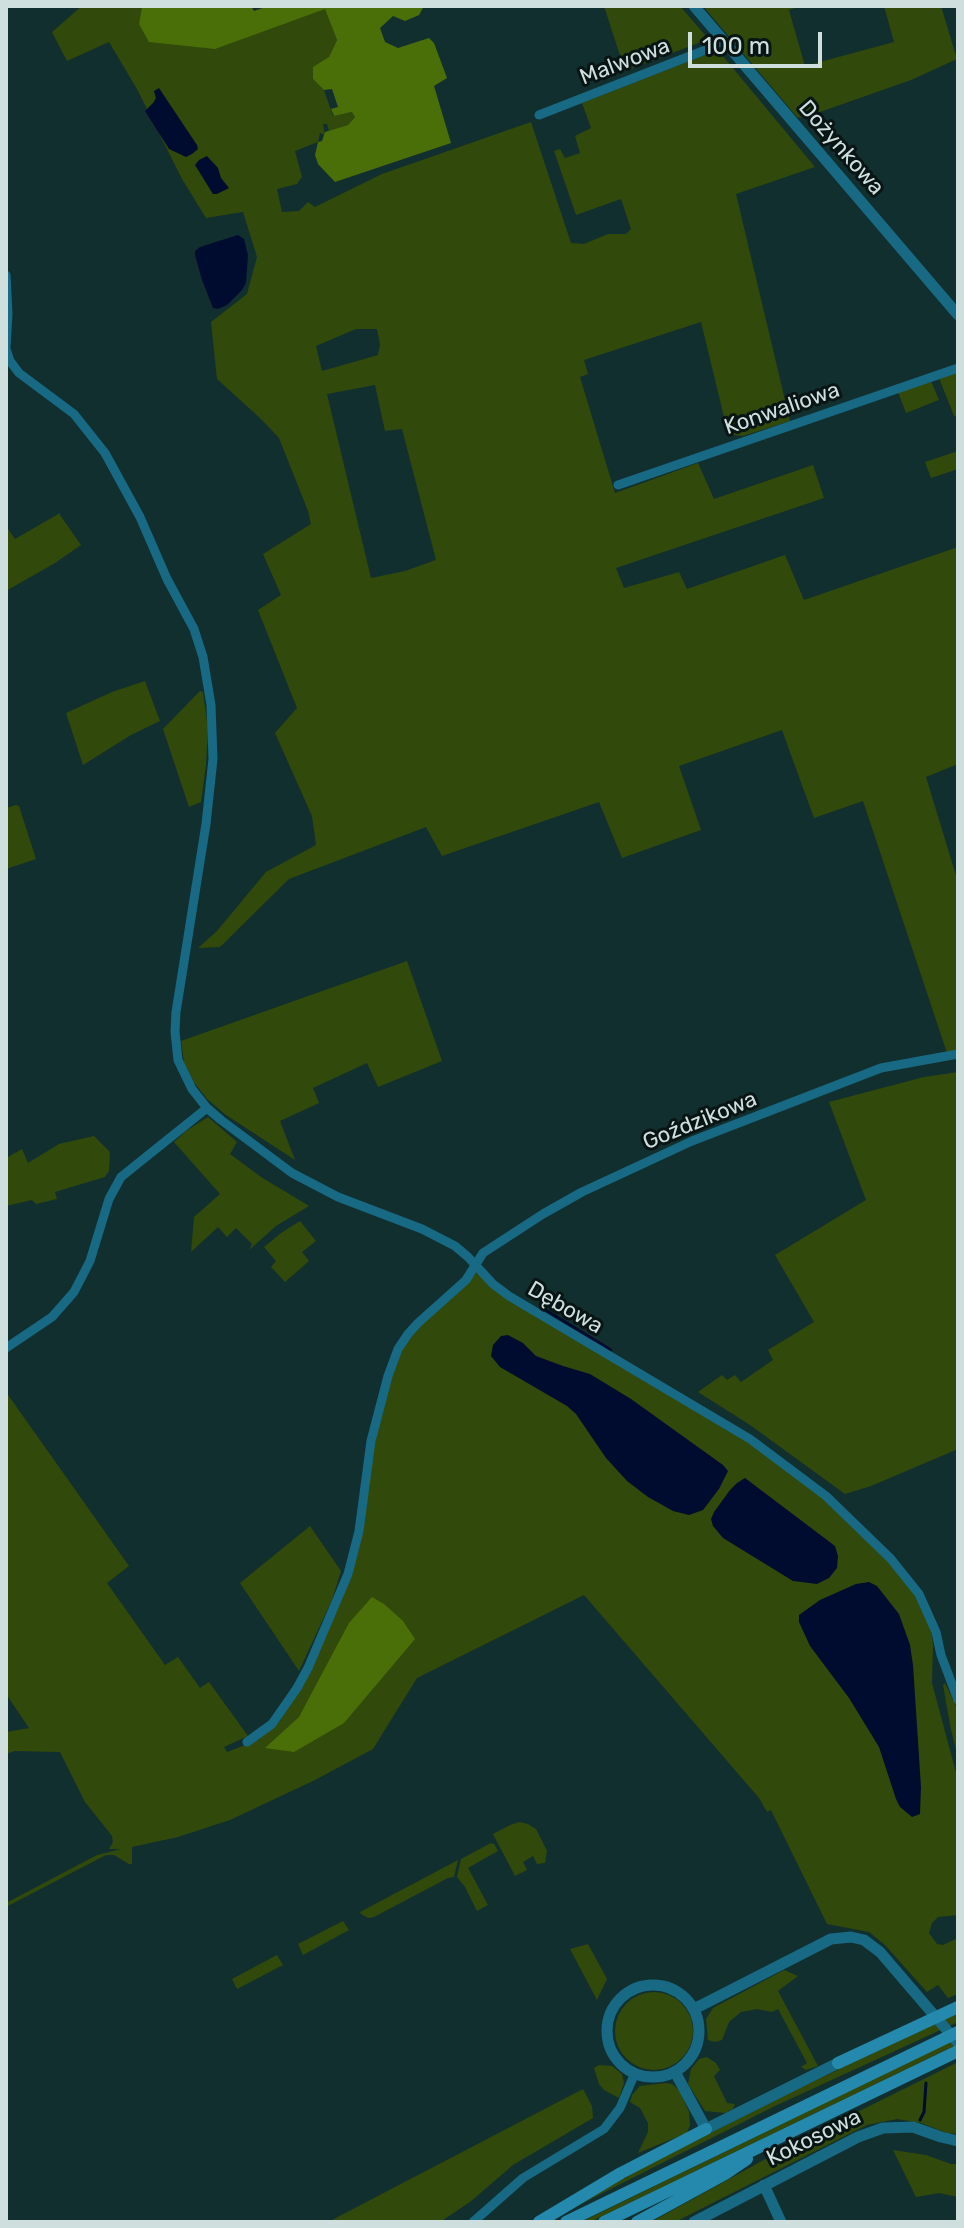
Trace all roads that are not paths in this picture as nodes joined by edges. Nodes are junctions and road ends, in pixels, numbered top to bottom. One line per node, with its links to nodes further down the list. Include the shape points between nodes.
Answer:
1 (694, 6): 2 (street, Dożynkowa)
2 (723, 40): 3 (street, Malwowa); 5 (street, Dożynkowa)
3 (539, 115)
4 (6, 275): 6 (street)
5 (958, 315)
6 (6, 348): 7 (street)
7 (8, 362): 11 (street, Dębowa, via 74,414 105,453 199,642 210,694 213,759 176,1012 176,1053 188,1083)
8 (958, 368): 9 (street, Konwaliowa)
9 (618, 485)
10 (958, 1054): 12 (street, Goździkowa, via 881,1068 665,1153 563,1202 486,1251)
11 (207, 1108): 12 (street, Dębowa, via 292,1173 446,1240); 13 (street, via 121,1177 74,1292 52,1317)
12 (476, 1265): 14 (street, Dębowa, via 509,1296 769,1451 845,1512 919,1594); 15 (street, Goździkowa, via 398,1349 371,1441 348,1574 297,1688 272,1724)
13 (6, 1348)
14 (958, 1700)
15 (247, 1742)
16 (958, 2007): 21 (main road)
17 (694, 2009): 19 (street, via 831,1939 857,1938 872,1945); 22 (street, via 697,2047); 23 (street, via 680,1993 660,1985 635,1988 618,2001 608,2021 609,2046)
18 (958, 2032): 30 (main road)
19 (958, 2043)
20 (958, 2051): 25 (main road)
21 (838, 2063): 24 (street)
22 (675, 2072): 23 (street, via 658,2077); 24 (street)
23 (635, 2073): 28 (street, via 604,2129 523,2178)
24 (706, 2129): 29 (main road)
25 (779, 2137): 31 (main road); 32 (main road, via 725,2174)
26 (958, 2141): 27 (street, Kokosowa, via 913,2127 883,2128)
27 (764, 2185): 33 (street, Kokosowa); 34 (street)
28 (473, 2222)
29 (539, 2222)
30 (566, 2222)
31 (604, 2222)
32 (637, 2222)
33 (694, 2222)
34 (781, 2222)

